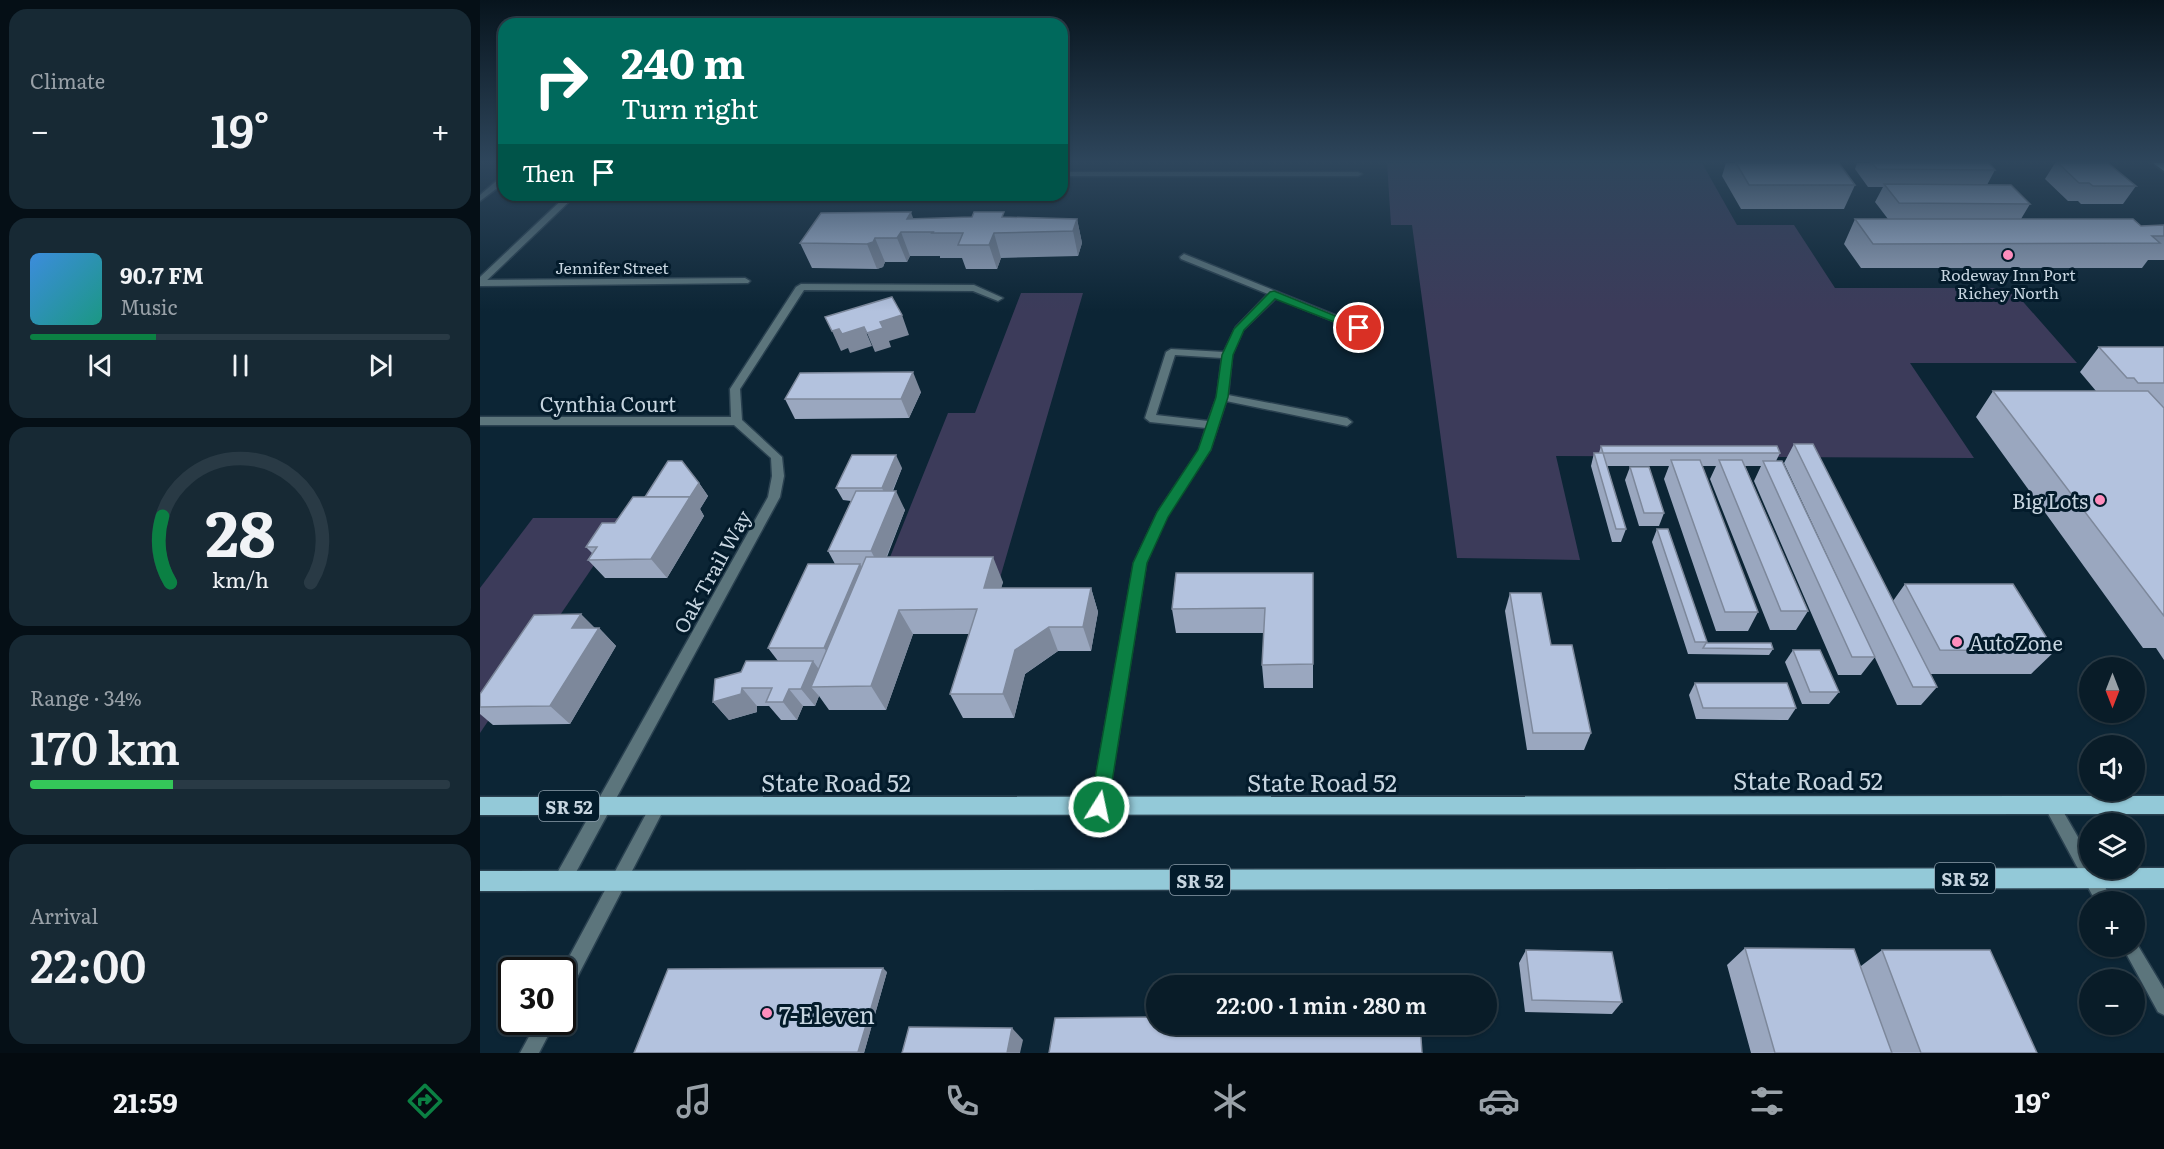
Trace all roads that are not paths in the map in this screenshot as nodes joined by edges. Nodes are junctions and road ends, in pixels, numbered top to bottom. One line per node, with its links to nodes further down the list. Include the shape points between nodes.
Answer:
1 (554, 212): 4 (street)
2 (1184, 257): 5 (street)
3 (745, 281): 4 (street, Jennifer Street)
4 (480, 282)
5 (1274, 294): 7 (street); 8 (street, via 1239,329)
6 (998, 298): 11 (street, via 974,288 801,287 735,389)
7 (1359, 328)
8 (1227, 355): 9 (street); 13 (street, via 1171,352 1150,418)
9 (1222, 397): 12 (street); 13 (street)
10 (480, 421): 11 (street, Cynthia Court)
11 (737, 421): 17 (street, Oak Trail Way, via 776,457 774,497)
12 (1347, 422)
13 (1212, 425): 19 (street, via 1204,450 1162,516 1140,563)
14 (2051, 804): 15 (main road, State Road 52 / SR 52); 19 (main road, State Road 52 / SR 52); 20 (street)
15 (2164, 805)
16 (480, 806): 17 (main road, State Road 52 / SR 52)
17 (604, 806): 18 (main road, State Road 52 / SR 52); 24 (street, Oak Trail Way)
18 (658, 806): 19 (main road, State Road 52 / SR 52); 25 (street)
19 (1099, 807)
20 (2079, 856)
21 (2079, 878): 25 (main road, SR 52)
22 (2145, 878): 23 (main road, SR 52)
23 (2164, 878)
24 (562, 880): 25 (main road, SR 52); 26 (main road, SR 52)
25 (620, 880): 28 (street)
26 (480, 881)
27 (2136, 957): 29 (street)
28 (576, 963)
29 (2164, 1006)
30 (539, 1035): 31 (street)
31 (529, 1053)

